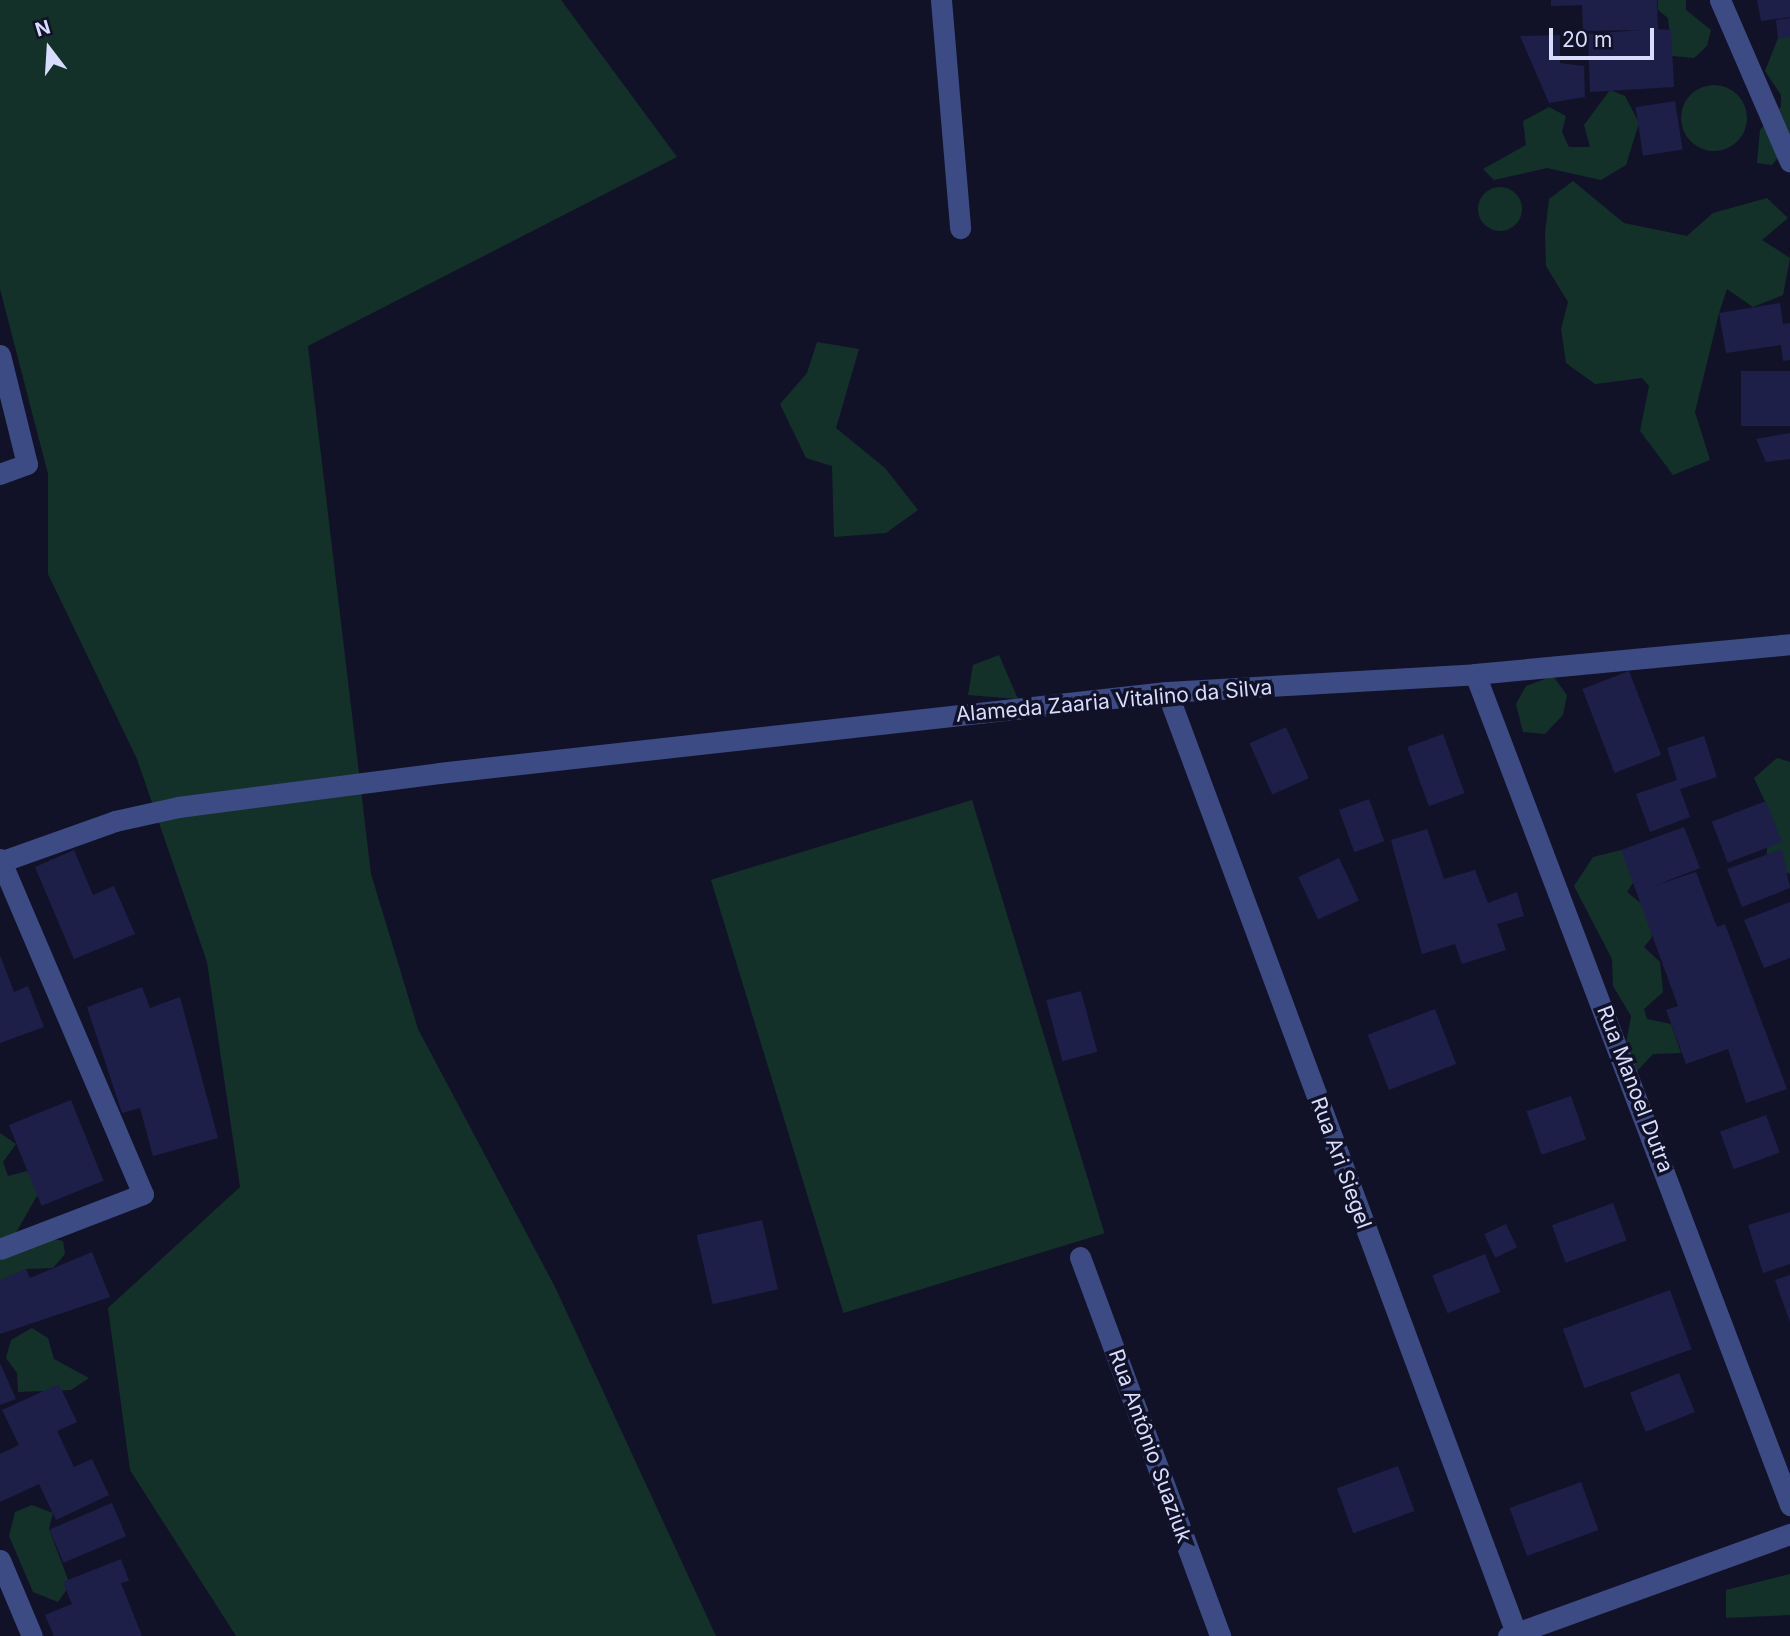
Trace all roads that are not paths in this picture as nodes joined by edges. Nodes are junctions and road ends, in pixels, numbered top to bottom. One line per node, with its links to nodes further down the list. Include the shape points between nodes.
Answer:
1 (941, 0): 4 (street)
2 (1720, 0): 3 (street)
3 (1790, 162)
4 (960, 228)
5 (0, 355): 6 (street, via 26,464)
6 (0, 474)
7 (1790, 646): 8 (street, Alameda Zaaria Vitalino da Silva)
8 (1475, 674): 9 (street, Alameda Zaaria Vitalino da Silva); 13 (street, Rua Manoel Dutra)
9 (1167, 692): 10 (street, Alameda Zaaria Vitalino da Silva, via 178,807 115,821); 16 (street, Rua Ari Siegel)
10 (0, 861): 11 (street, via 143,1194)
11 (0, 1249)
12 (1080, 1257): 18 (street, Rua Antônio Suaziuk)
13 (1790, 1505)
14 (1790, 1534): 16 (street)
15 (0, 1560): 17 (street)
16 (1512, 1635)
17 (32, 1636)
18 (1220, 1636)

